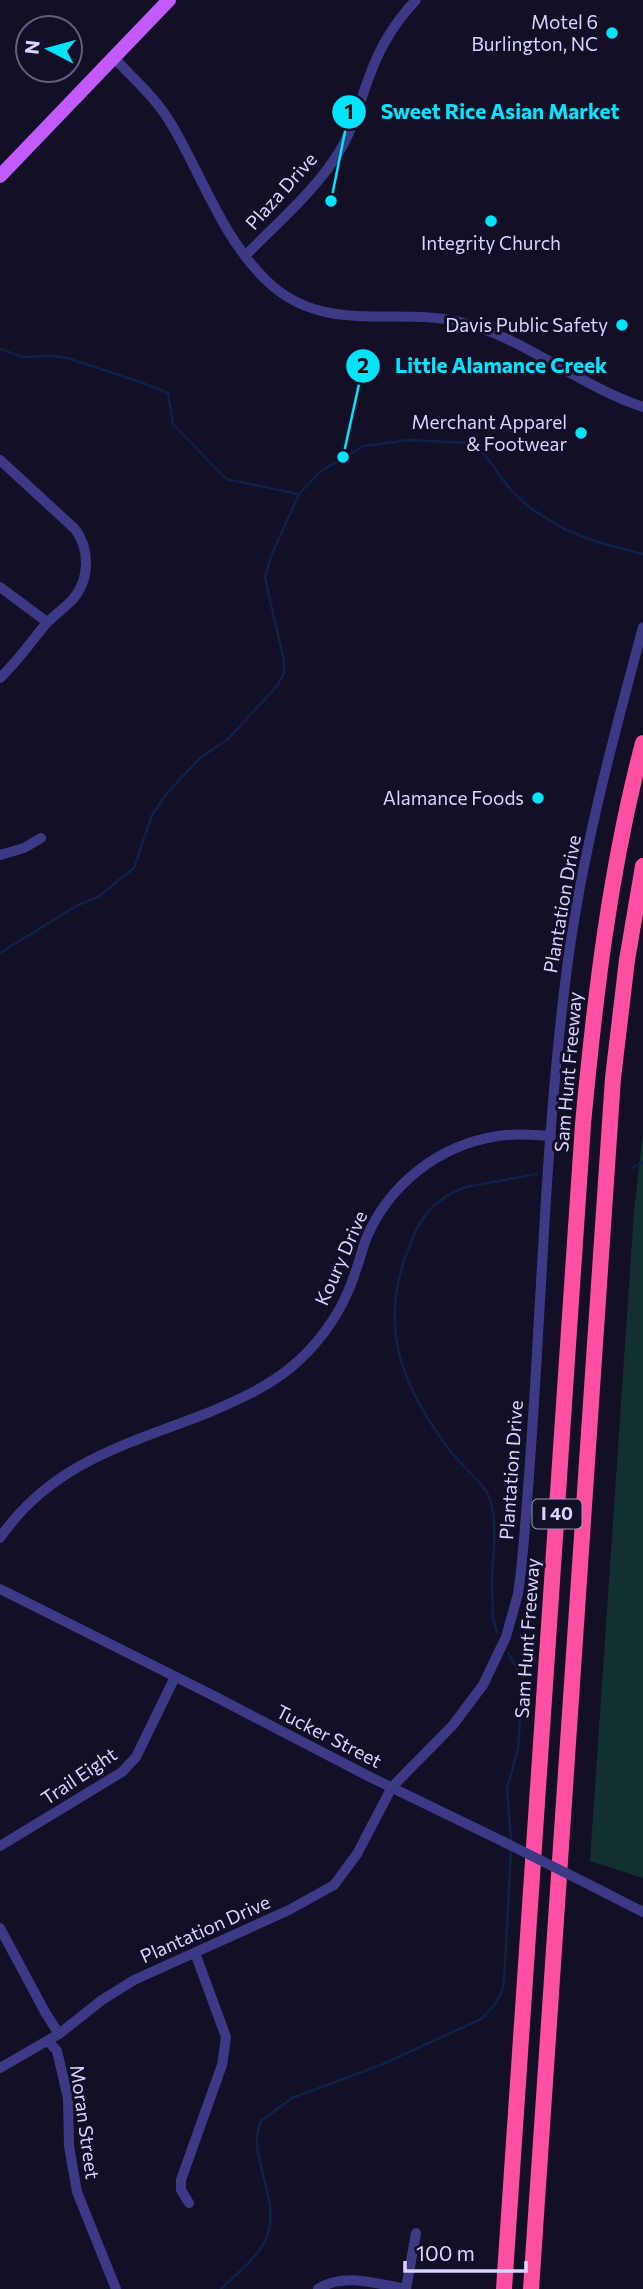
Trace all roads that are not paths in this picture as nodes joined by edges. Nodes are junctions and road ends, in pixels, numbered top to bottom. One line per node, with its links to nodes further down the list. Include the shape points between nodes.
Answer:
1 (169, 0): 3 (main road)
2 (416, 0): 5 (street, Plaza Drive, via 378,54 340,151)
3 (114, 58): 4 (main road); 5 (street, via 169,120)
4 (1, 172)
5 (245, 256): 6 (street, via 269,283 299,302 331,313 441,319 478,327)
6 (643, 407)
7 (0, 460): 9 (street, via 83,540 87,573 75,597)
8 (0, 586): 9 (street)
9 (47, 622): 11 (street)
10 (643, 627): 16 (street, Plantation Drive, via 581,881 567,967)
11 (0, 678)
12 (643, 743): 33 (highway, Sam Hunt Freeway / I 40, via 607,919 583,1124)
13 (41, 838): 14 (street)
14 (0, 855)
15 (643, 866): 34 (highway, I 40, via 613,1078)
16 (551, 1136): 17 (street, Koury Drive, via 498,1136 428,1162 391,1195 366,1240 340,1309 312,1348 289,1370 245,1397 97,1456 60,1476 25,1507); 20 (street, Plantation Drive, via 524,1541 513,1616 496,1662 469,1706)
17 (0, 1538)
18 (0, 1589): 19 (street, Tucker Street)
19 (175, 1677): 20 (street, Tucker Street); 21 (street, Trail Eight, via 136,1757 122,1773)
20 (392, 1787): 22 (street, Tucker Street, bridge); 24 (street, Plantation Drive, via 357,1854 334,1885)
21 (0, 1846)
22 (643, 1912)
23 (0, 1928): 25 (street)
24 (195, 1953): 25 (street, Plantation Drive, via 134,1980); 28 (street, via 226,2036 222,2066 181,2180)
25 (58, 2034): 26 (street, Plantation Drive)
26 (48, 2040): 27 (street, Plantation Drive); 30 (street, Moran Street, via 57,2051 68,2098 69,2146 77,2192)
27 (0, 2068)
28 (189, 2203)
29 (416, 2233): 32 (street)
30 (116, 2289)
31 (318, 2289): 32 (street, via 347,2279)
32 (406, 2289)
33 (505, 2289)
34 (531, 2289)

